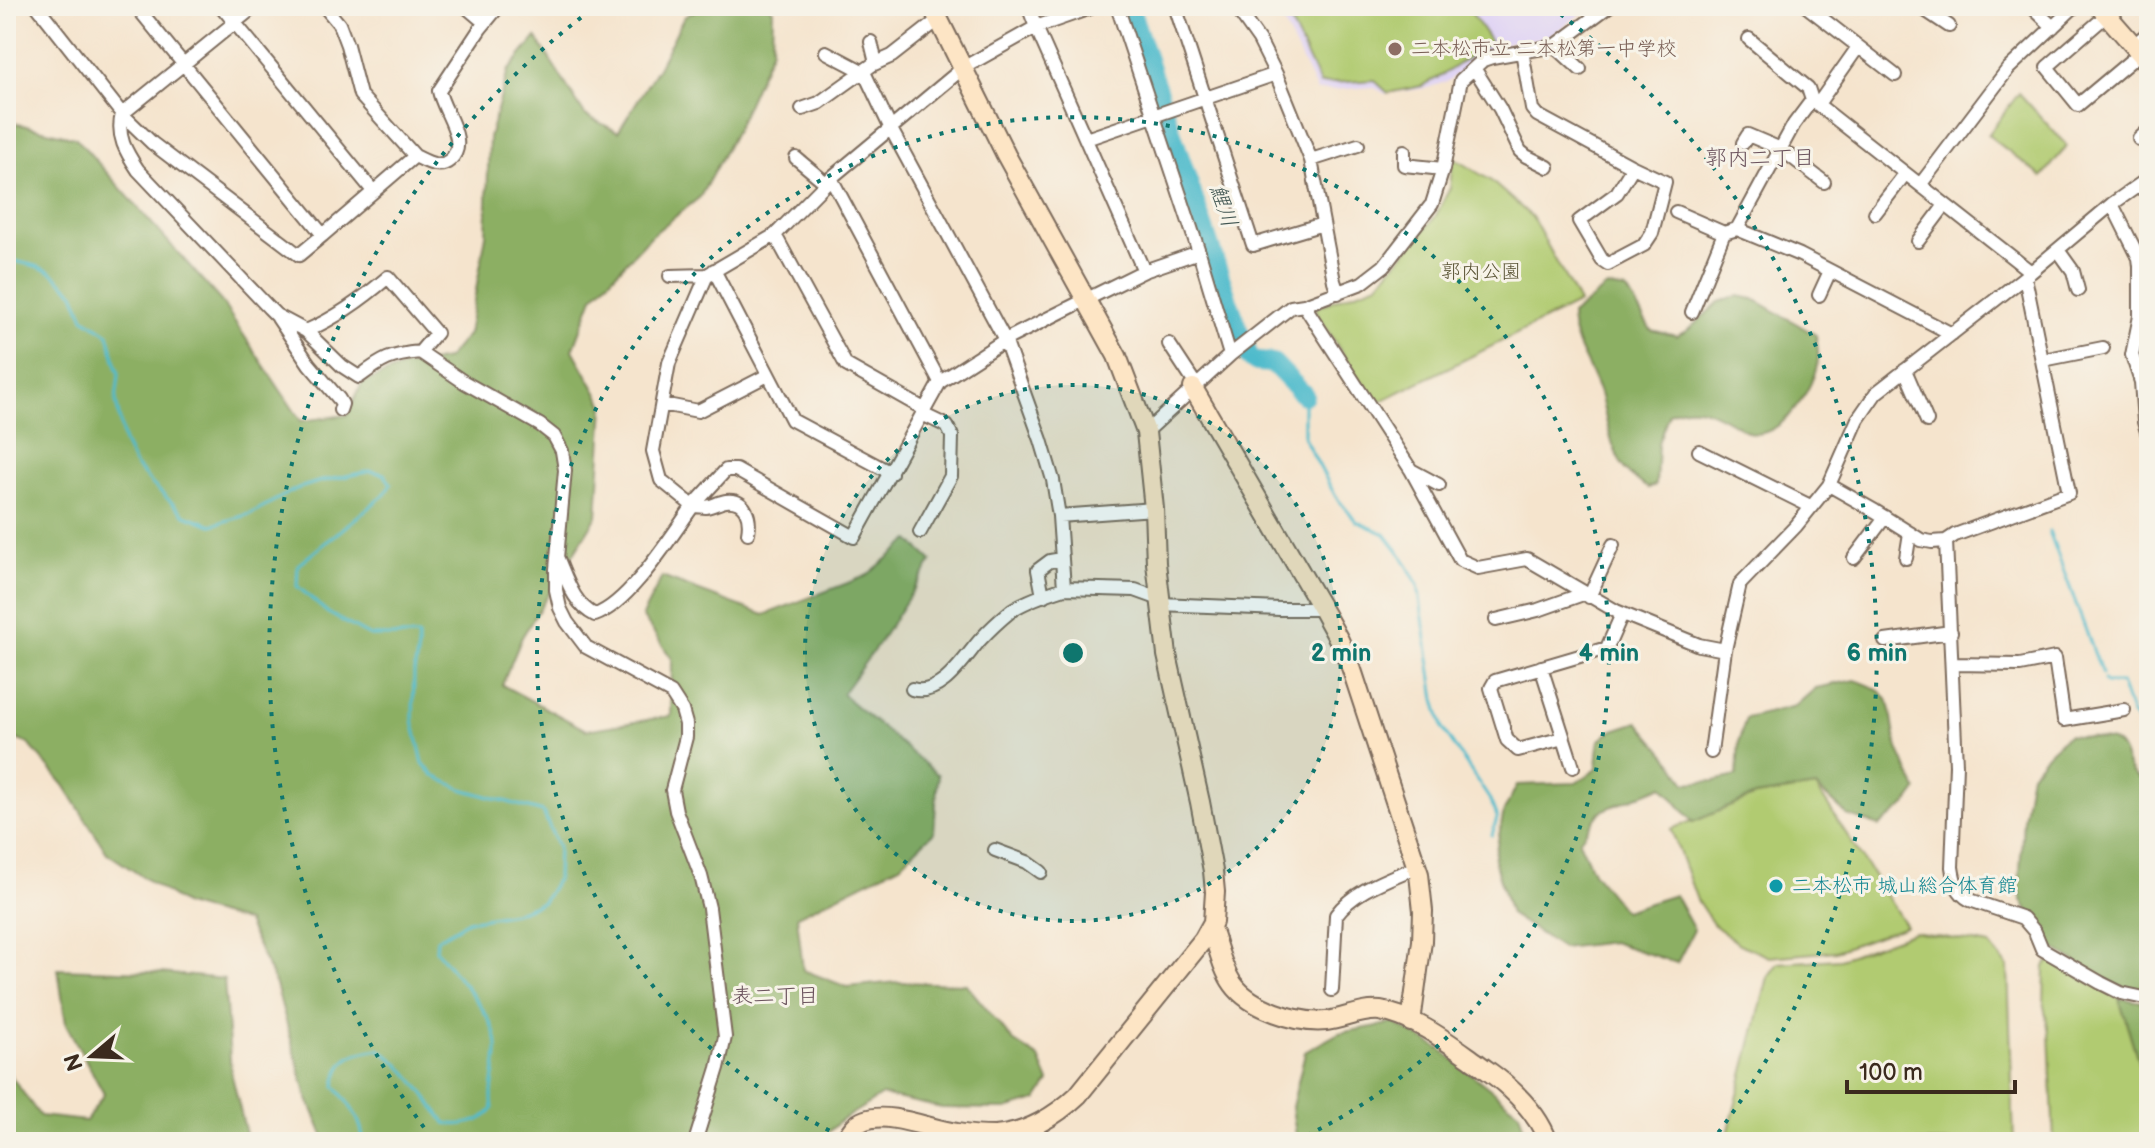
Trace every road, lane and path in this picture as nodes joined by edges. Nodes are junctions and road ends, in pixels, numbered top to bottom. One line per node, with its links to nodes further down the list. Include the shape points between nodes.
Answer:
1 (37, 6): 44 (street)
2 (136, 6): 34 (street)
3 (221, 6): 20 (street)
4 (255, 6): 20 (street)
5 (324, 6): 52 (street, via 339,24 360,95)
6 (465, 6): 21 (street)
7 (499, 6): 21 (street)
8 (1028, 6): 23 (street)
9 (1096, 6): 23 (street)
10 (1117, 6): 45 (street)
11 (1175, 6): 41 (street)
12 (1235, 6): 39 (street)
13 (1609, 6): 28 (street)
14 (1806, 6): 29 (street)
15 (1919, 6): 22 (street)
16 (2031, 6): 24 (street)
17 (2075, 6): 24 (street)
18 (2103, 10): 32 (street); 32 (street, via 2047,67 2078,105)
19 (935, 13): 33 (street, via 892,56); 35 (street)
20 (235, 23): 34 (street); 63 (street)
21 (485, 23): 52 (street, via 439,91 456,133 457,151 444,165)
22 (1949, 26)
23 (1036, 27): 35 (street); 47 (street)
24 (2053, 27): 62 (street, via 2008,69)
25 (2149, 32): 32 (street)
26 (1749, 39): 42 (street, via 1808,88)
27 (871, 42): 33 (street)
28 (1555, 46): 30 (street); 37 (street)
29 (1858, 47): 40 (street); 42 (street)
30 (1522, 51): 36 (street, via 1483,60); 56 (street, via 1537,115)
31 (826, 52): 38 (street)
32 (2141, 54)
33 (876, 63): 38 (street)
34 (184, 64): 44 (street); 70 (street)
35 (963, 68): 46 (street); 83 (street)
36 (1474, 68): 55 (street, via 1520,151); 57 (street, via 1461,80)
37 (1580, 69)
38 (864, 72): 43 (street); 46 (street)
39 (1276, 74): 41 (street); 54 (street)
40 (1895, 75)
41 (1206, 99): 45 (street); 68 (street, via 1253,245)
42 (1815, 102): 50 (street, via 1794,124); 58 (street)
43 (802, 109)
44 (122, 114): 70 (street, via 299,255); 86 (street, via 119,132 138,170)
45 (1155, 116): 47 (street); 74 (street)
46 (891, 129): 60 (street); 89 (street)
47 (1086, 139): 75 (street)
48 (1743, 143): 50 (street, via 1748,135)
49 (1358, 145): 54 (street)
50 (1781, 149): 61 (street); 69 (street)
51 (1404, 151): 57 (street, via 1404,165)
52 (415, 156): 63 (street)
53 (796, 158): 60 (street)
54 (1311, 160): 68 (street)
55 (1548, 167)
56 (1633, 167): 56 (street, via 1665,182 1652,233 1644,245 1608,264 1579,221 1617,193)
57 (1443, 169): 81 (street, via 1432,204 1384,266)
58 (1905, 174): 62 (street); 67 (street)
59 (2149, 178): 64 (street)
60 (829, 181): 71 (street); 97 (street)
61 (1824, 182)
62 (1920, 185): 65 (street)
63 (373, 191): 70 (street)
64 (2112, 204): 73 (street); 104 (street, via 2139,258 2140,316 2132,355)
65 (1945, 205): 72 (street); 78 (street)
66 (1676, 212): 69 (street)
67 (1875, 213)
68 (1323, 224): 81 (street)
69 (1731, 231): 76 (street); 85 (street)
70 (323, 235)
71 (775, 235): 77 (street); 101 (street, via 846,365)
72 (1918, 241)
73 (2058, 250): 78 (street); 80 (street, via 2073,271)
74 (1199, 252): 75 (street); 93 (street)
75 (1144, 271): 83 (street)
76 (1830, 271): 82 (street); 88 (street)
77 (710, 272): 79 (street); 96 (street); 99 (street, via 669,363)
78 (2028, 275): 88 (street); 94 (street)
79 (670, 276)
80 (2078, 290)
81 (1338, 293): 84 (street)
82 (1819, 295)
83 (1085, 300): 89 (street); 103 (street, via 1117,356)
84 (1304, 305): 93 (street, via 1291,307); 106 (street)
85 (1692, 312)
86 (276, 315): 87 (street); 100 (street, via 339,399)
87 (306, 331): 92 (street, via 359,377 382,360); 92 (street, via 388,277 436,333)
88 (1952, 334): 95 (street)
89 (1005, 340): 97 (street); 113 (street, via 1041,440)
90 (1169, 344): 98 (street)
91 (2103, 348): 94 (street)
92 (420, 352): 120 (street, via 554,436 565,470)
93 (1230, 354): 98 (street)
94 (2043, 360): 118 (street, via 2069,493)
95 (1905, 370): 102 (street); 109 (street, via 1865,408)
96 (768, 375): 99 (street, via 698,411); 107 (street, via 792,420)
97 (940, 382): 101 (street)
98 (1195, 387): 103 (street); 128 (street)
99 (662, 404): 110 (street, via 653,451 661,480)
100 (340, 410)
101 (923, 412): 107 (street); 115 (street, via 947,426 952,436 951,476)
102 (1927, 421)
103 (1146, 432): 112 (street)
104 (2149, 438)
105 (1699, 451): 111 (street)
106 (1411, 470): 108 (street); 125 (street, via 1460,560 1478,568 1527,559)
107 (891, 473): 110 (street, via 854,537 736,470 726,470)
108 (1439, 485)
109 (1829, 485): 111 (street); 114 (street)
110 (693, 506): 116 (street, via 728,500 742,505 749,516); 120 (street, via 630,590 604,612 595,615 579,603)
111 (1810, 506): 133 (street, via 1740,584)
112 (1154, 509): 113 (street); 127 (street)
113 (1059, 516): 123 (street)
114 (1885, 517): 117 (street); 121 (street)
115 (920, 532)
116 (748, 533)
117 (1910, 533): 118 (street, via 1921,540); 122 (street)
118 (1946, 541): 131 (street)
119 (1613, 545): 125 (street)
120 (557, 556): 149 (street, via 560,608 576,636 593,651 671,693 686,724 672,790 709,908 725,1037)
121 (1854, 558)
122 (1906, 558)
123 (1062, 559): 124 (street); 126 (street, via 1038,570)
124 (1064, 588): 126 (street); 127 (street, via 1135,590)
125 (1586, 595): 129 (street); 130 (street)
126 (1043, 596): 136 (street, via 1020,605 998,623 953,675 929,689)
127 (1160, 602): 128 (street); 144 (street, via 1213,871)
128 (1322, 609): 142 (street, via 1351,667)
129 (1622, 614): 133 (street); 135 (street, via 1607,648)
130 (1496, 620)
131 (1951, 632): 132 (street); 134 (street)
132 (1885, 641)
133 (1725, 650): 139 (street)
134 (1953, 664): 137 (street, via 2020,665 2055,658 2064,720); 146 (street, via 1952,867 1959,890 1970,900 2023,918 2042,949 2121,993)
135 (1541, 667): 138 (street); 138 (street, via 1495,681 1491,688 1507,740 1518,750)
136 (912, 689)
137 (2124, 710)
138 (1563, 738): 140 (street)
139 (1711, 752)
140 (1573, 767)
141 (995, 850): 143 (street)
142 (1416, 867): 145 (street, via 1374,885 1336,915); 147 (street, via 1423,911)
143 (1041, 872)
144 (1211, 928): 147 (street, via 1232,983 1257,1005 1311,1021 1378,1010); 148 (street, via 1066,1107 1033,1126 1001,1135)
145 (1332, 990)
146 (2149, 999)
147 (1411, 1022): 151 (street, via 1505,1083 1537,1120)
148 (955, 1138): 150 (street, via 921,1124 881,1117 853,1127)
149 (695, 1142)
150 (844, 1142)
151 (1548, 1142)

